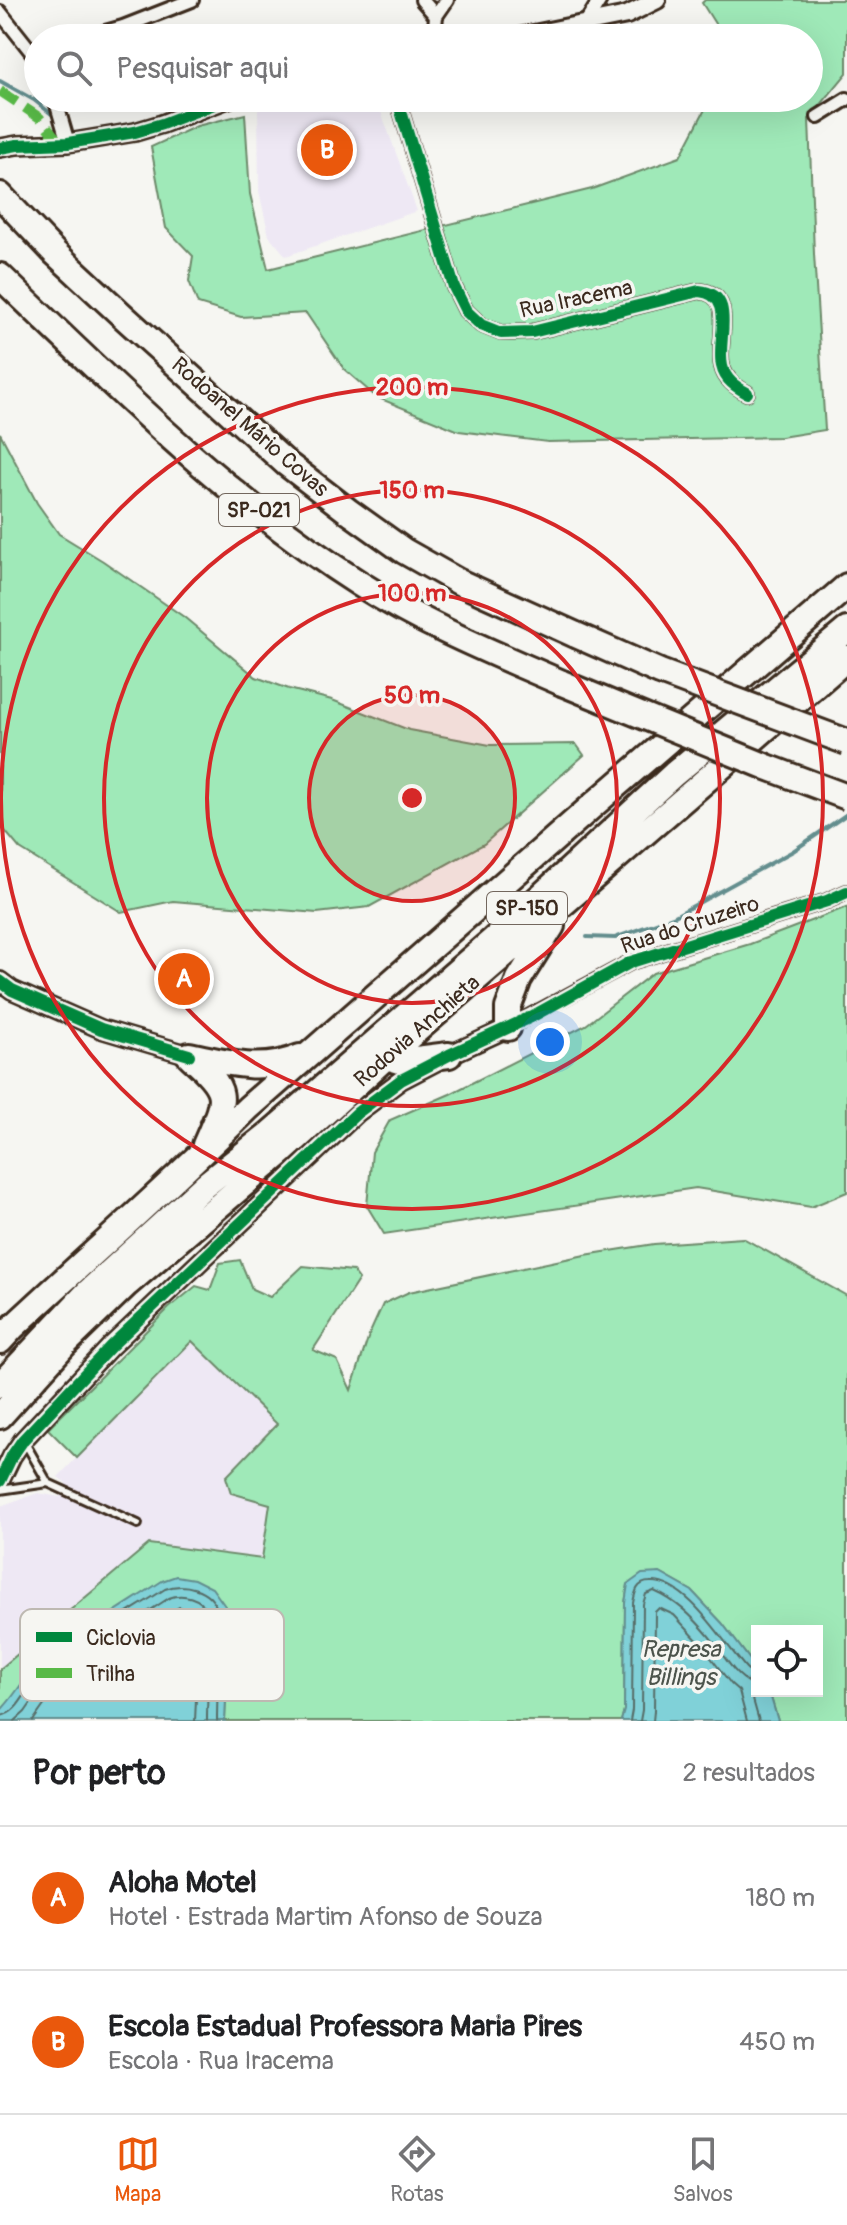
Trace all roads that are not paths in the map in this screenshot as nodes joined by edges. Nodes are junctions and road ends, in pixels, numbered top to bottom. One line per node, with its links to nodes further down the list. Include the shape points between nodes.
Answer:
1 (192, 0): 8 (street)
2 (422, 0): 7 (street)
3 (447, 0): 7 (street)
4 (600, 0): 10 (street)
5 (657, 0): 10 (street, via 627,15)
6 (0, 12): 11 (street)
7 (436, 16): 9 (street)
8 (131, 24)
9 (435, 24)
10 (585, 24)
11 (24, 41)
12 (847, 99): 16 (street)
13 (59, 112): 17 (street)
14 (191, 112): 17 (street, via 135,132)
15 (401, 112): 21 (street, Rua Iracema, via 454,287 466,311 481,325 501,333 532,332 709,292 723,308 722,366 727,379)
16 (818, 117)
17 (68, 143): 18 (street)
18 (0, 148)
19 (1, 196): 25 (highway, Rodoanel Mário Covas / SP-021, bridge, via 54,252 287,464 404,551 459,582 660,672)
20 (0, 276): 26 (highway, SP-021, bridge, via 227,485 360,584 432,626 562,683)
21 (747, 393)
22 (847, 586): 30 (highway, SP-150)
23 (847, 630): 37 (highway, Rodovia Anchieta / SP-150, via 674,774 481,951)
24 (847, 658): 27 (highway, Rodovia Anchieta / SP-150)
25 (847, 742)
26 (847, 797)
27 (585, 886): 31 (highway, via 519,979 508,1008); 35 (highway, Rodovia Anchieta / SP-150)
28 (847, 892): 31 (street, Rua do Cruzeiro, via 631,962)
29 (0, 981): 33 (street, via 101,1029)
30 (371, 1000): 32 (highway, SP-150); 37 (highway, via 339,1043 222,1160)
31 (508, 1028): 34 (street)
32 (314, 1051): 33 (highway, via 259,1067); 36 (highway, SP-150)
33 (189, 1055): 36 (highway, via 217,1081 221,1095)
34 (449, 1055): 35 (highway)
35 (396, 1066): 40 (highway, Rodovia Anchieta / SP-150, via 283,1151 127,1284); 41 (street, via 357,1113 111,1346)
36 (201, 1155): 38 (highway, SP-150)
37 (205, 1185): 39 (highway, Rodovia Anchieta / SP-150, via 89,1291)
38 (0, 1341)
39 (0, 1385)
40 (0, 1416)
41 (23, 1440): 42 (street); 43 (lane)
42 (0, 1481)
43 (48, 1483): 44 (lane); 45 (lane)
44 (0, 1490)
45 (138, 1524)

